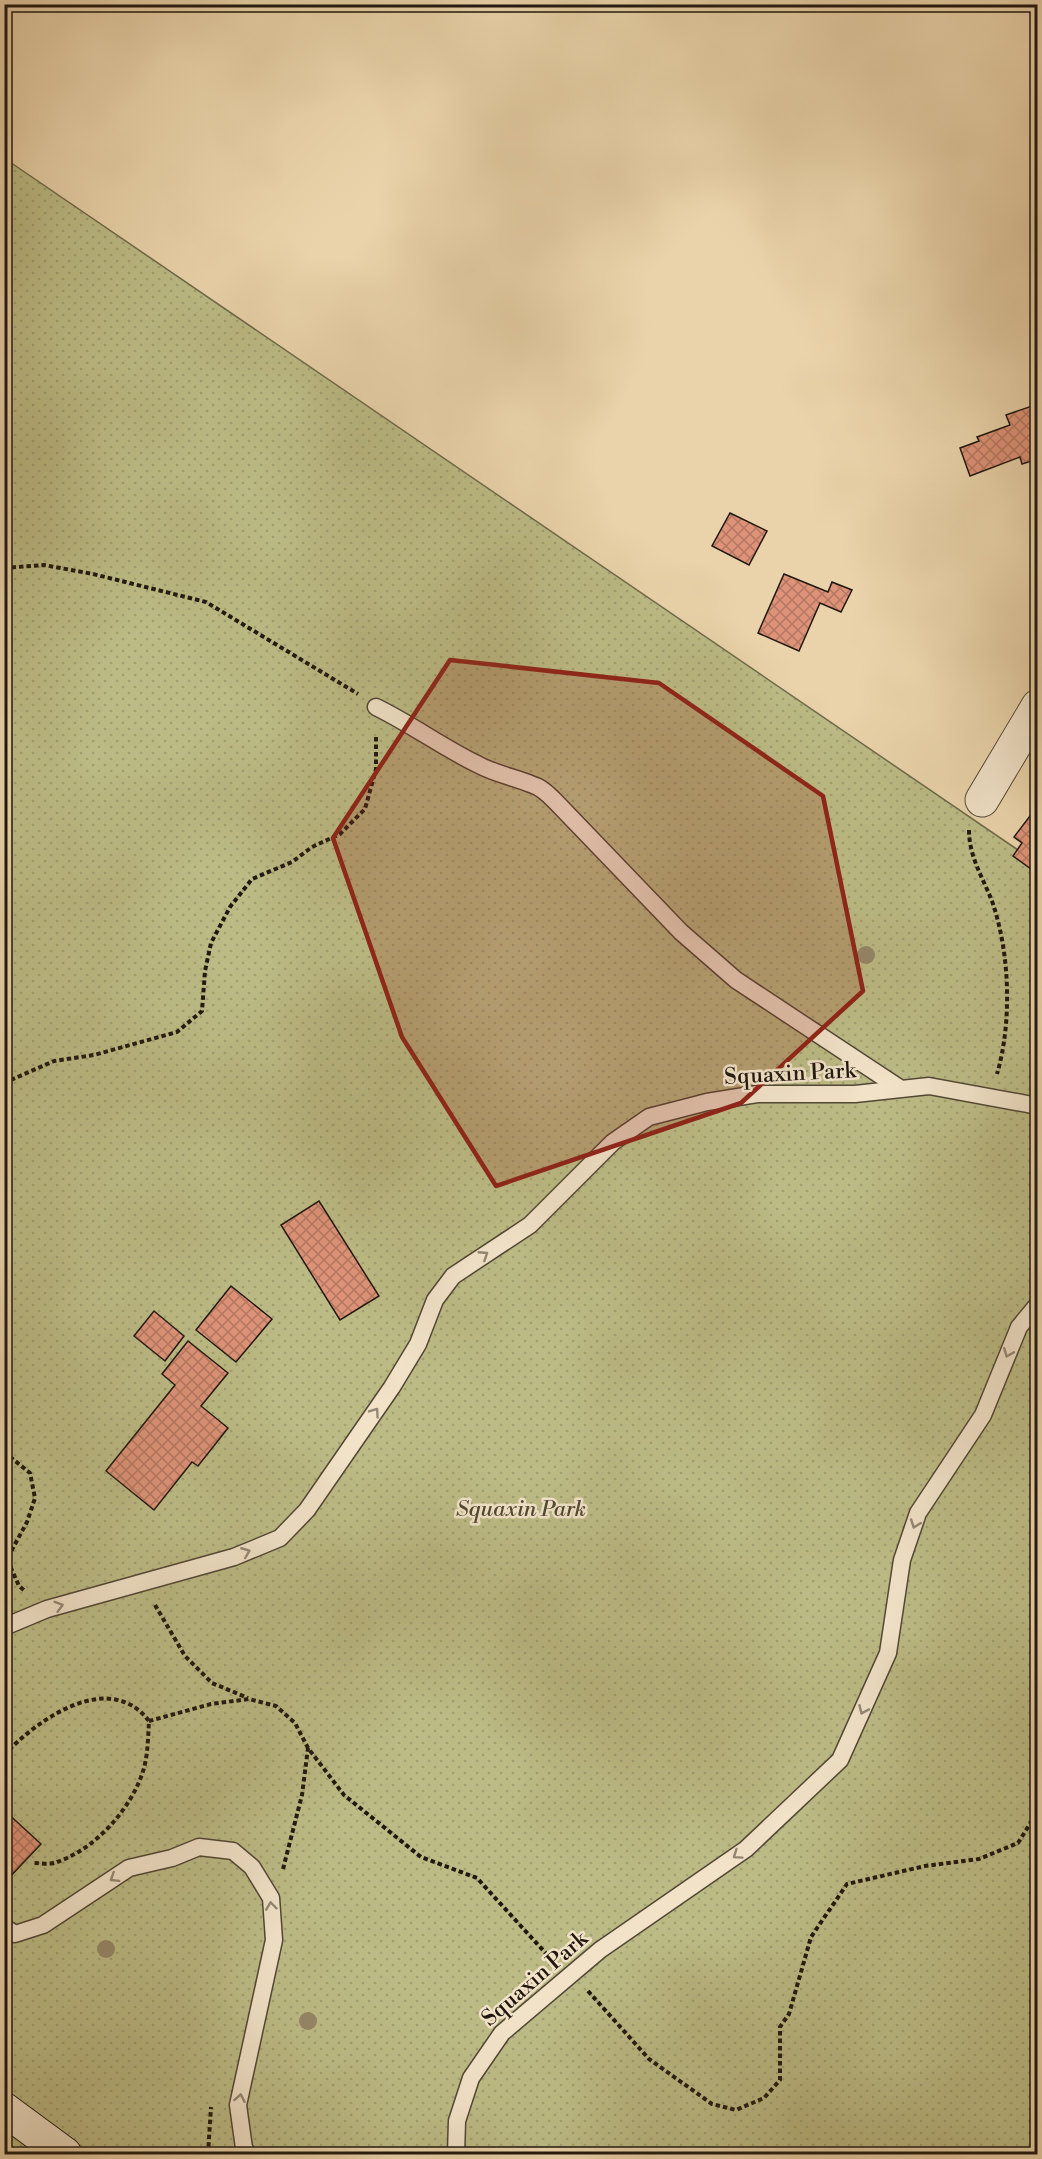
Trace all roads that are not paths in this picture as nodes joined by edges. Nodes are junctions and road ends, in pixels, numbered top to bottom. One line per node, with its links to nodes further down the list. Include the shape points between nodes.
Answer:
1 (1038, 706): 3 (street)
2 (376, 707): 4 (lane, via 478,765 535,785 681,932 736,980)
3 (982, 800)
4 (898, 1087): 5 (lane, Squaxin Park, via 929,1086); 7 (lane, Squaxin Park, one-way to 4, via 47,1609 234,1557 280,1538 307,1510 392,1387 418,1344 435,1300 453,1276 530,1225 613,1142 649,1117 757,1094 855,1094)
5 (1038, 1106)
6 (1038, 1304): 12 (lane, Squaxin Park, one-way to 12, via 1019,1327 982,1415 918,1513 902,1560 888,1653 840,1760 746,1849 600,1950 502,2033 471,2078 458,2121)
7 (4, 1627)
8 (4, 1927): 11 (lane, one-way to 8, via 238,2105 274,1940 271,1898 252,1867 232,1851 199,1847 129,1868 43,1924 15,1934)
9 (4, 2109): 10 (street)
10 (65, 2154)
11 (248, 2154)
12 (456, 2154)

